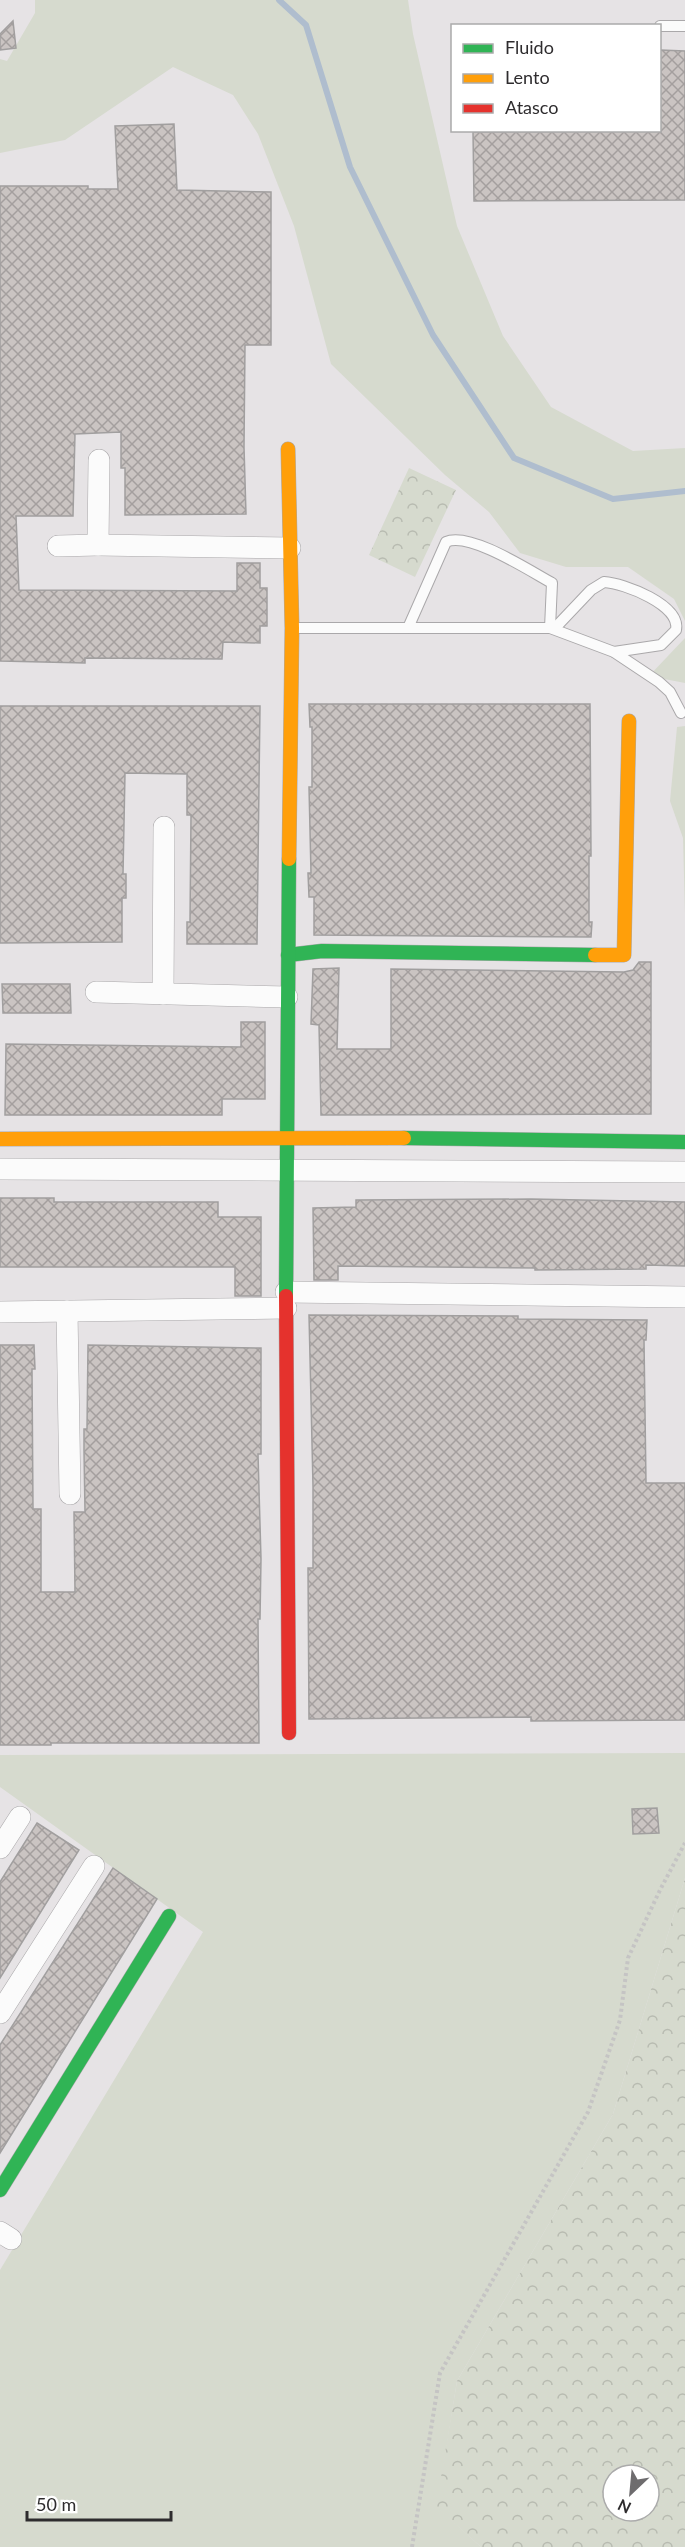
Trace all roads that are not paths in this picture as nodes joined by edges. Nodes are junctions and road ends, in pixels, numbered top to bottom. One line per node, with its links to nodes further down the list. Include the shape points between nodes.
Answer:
1 (661, 26): 2 (lane)
2 (685, 26)
3 (288, 449): 7 (street)
4 (99, 460): 5 (street)
5 (98, 545): 6 (street); 7 (street)
6 (58, 546)
7 (290, 548): 8 (street)
8 (292, 628): 9 (lane); 15 (street)
9 (408, 628): 10 (lane); 10 (lane, via 446,542 456,539 491,550 552,583)
10 (552, 628): 11 (lane); 11 (lane, via 604,582 635,589 662,605 675,619 676,630 661,645)
11 (614, 652): 12 (lane, via 670,692)
12 (681, 713)
13 (629, 721): 15 (street, via 624,955 322,951)
14 (164, 827): 17 (street)
15 (288, 955): 18 (street)
16 (96, 992): 17 (street)
17 (163, 994): 18 (street)
18 (287, 997): 19 (street)
19 (285, 1137): 20 (street); 21 (street); 23 (street)
20 (0, 1139)
21 (685, 1142)
22 (0, 1169): 23 (street)
23 (285, 1172): 24 (street); 26 (street)
24 (685, 1172)
25 (685, 1297): 26 (street)
26 (286, 1300): 27 (street); 30 (street)
27 (68, 1311): 28 (street); 29 (street)
28 (0, 1312)
29 (70, 1494)
30 (289, 1733)
31 (20, 1817): 32 (street)
32 (0, 1848)
33 (94, 1866): 35 (street)
34 (169, 1916): 36 (street)
35 (0, 2013)
36 (0, 2190)

